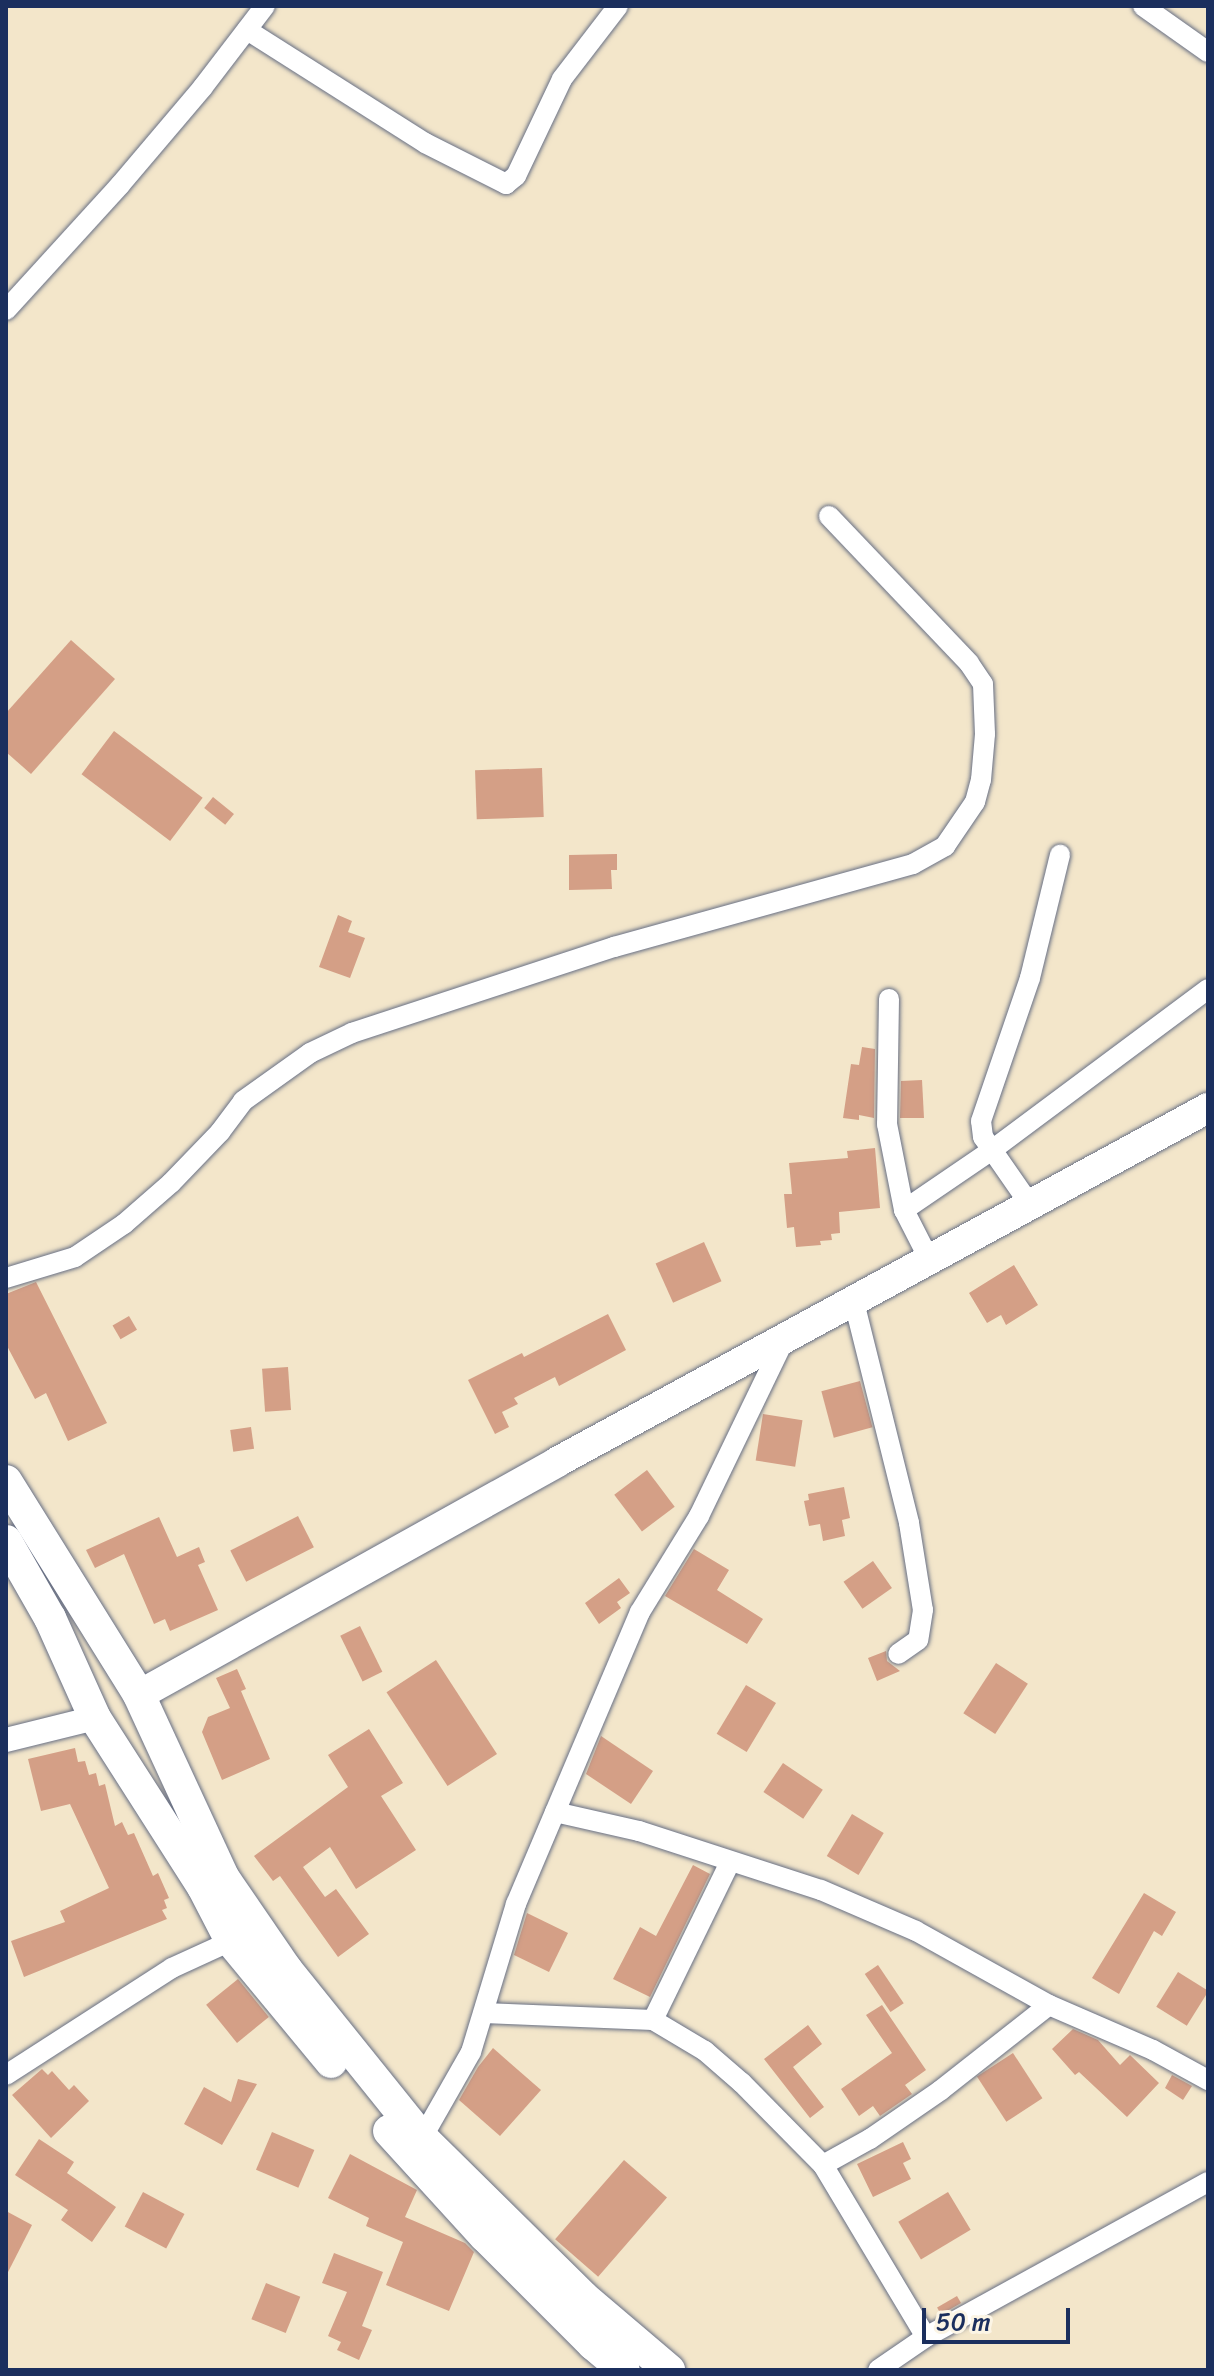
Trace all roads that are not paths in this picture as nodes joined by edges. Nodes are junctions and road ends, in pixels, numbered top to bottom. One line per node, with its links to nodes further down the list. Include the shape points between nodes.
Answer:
1 (265, 6): 4 (street)
2 (618, 6): 4 (street, via 562,79 516,176 506,184 425,143)
3 (1143, 6): 5 (street)
4 (247, 30): 6 (street, via 120,185)
5 (1208, 52)
6 (6, 310)
7 (829, 516): 16 (street, via 983,684 981,780 975,802 945,846 913,864 614,947 352,1033 310,1053 243,1101 171,1183 124,1224 75,1257)
8 (1060, 855): 12 (street, via 1030,978 982,1114 983,1137)
9 (1208, 989): 12 (street)
10 (889, 999): 14 (street, via 887,1124)
11 (1208, 1108): 13 (main road)
12 (992, 1150): 13 (street); 14 (street)
13 (1031, 1206): 15 (main road)
14 (904, 1210): 15 (street)
15 (930, 1261): 17 (main road)
16 (6, 1278)
17 (854, 1302): 18 (main road); 22 (street, via 909,1523 923,1610 918,1640)
18 (784, 1340): 24 (main road); 29 (street, via 699,1516 640,1612)
19 (6, 1481): 21 (highway)
20 (6, 1541): 23 (highway)
21 (105, 1641): 23 (highway); 24 (highway)
22 (898, 1654)
23 (68, 1659): 25 (highway)
24 (139, 1695): 27 (highway)
25 (95, 1718): 26 (street); 28 (highway)
26 (6, 1740)
27 (160, 1741): 28 (highway); 31 (highway)
28 (123, 1761): 31 (highway)
29 (555, 1812): 30 (street, via 639,1831); 34 (street, via 516,1904)
30 (730, 1862): 33 (street, via 821,1890 916,1931); 35 (street)
31 (213, 1882): 32 (highway); 38 (highway)
32 (231, 1941): 36 (street, via 172,1968); 42 (highway, via 429,2178)
33 (1049, 2005): 37 (street); 39 (street, via 941,2090)
34 (484, 2013): 35 (street); 38 (street, via 457,2081)
35 (653, 2020): 39 (street, via 705,2051)
36 (6, 2075)
37 (1208, 2080)
38 (422, 2138): 43 (highway, via 583,2297)
39 (823, 2165): 41 (street)
40 (1208, 2182): 41 (street)
41 (926, 2337): 44 (street)
42 (624, 2370)
43 (669, 2370)
44 (878, 2370)

